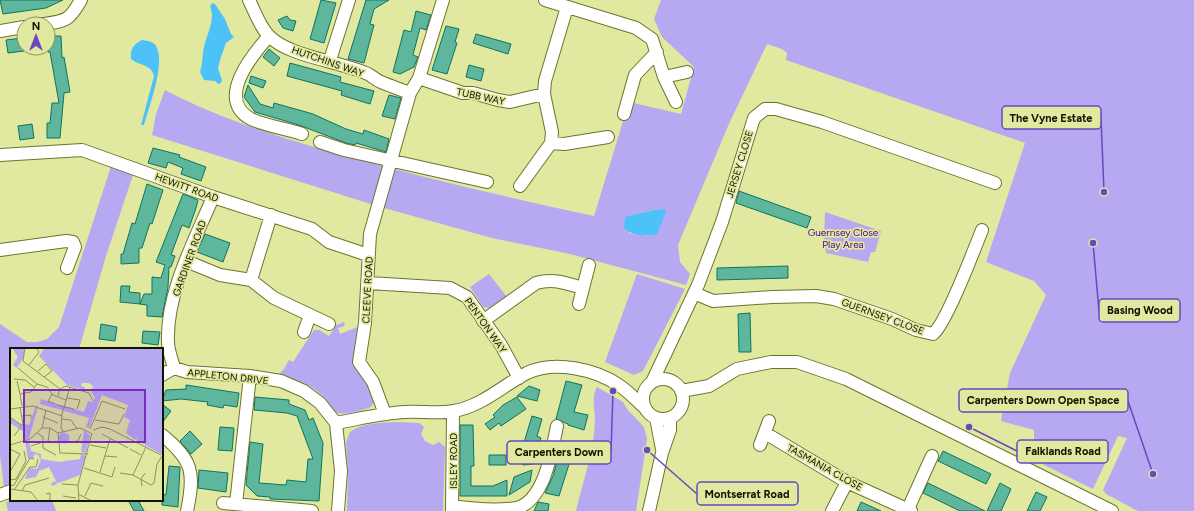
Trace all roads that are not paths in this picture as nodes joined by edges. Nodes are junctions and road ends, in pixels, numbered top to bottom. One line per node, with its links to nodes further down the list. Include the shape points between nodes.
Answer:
1 (81, 0): 7 (street, via 74,13 65,21)
2 (250, 0): 10 (street, HUTCHINS WAY)
3 (349, 0): 12 (street)
4 (443, 0): 15 (street, CLEEVE ROAD)
5 (545, 0): 6 (street)
6 (567, 7): 11 (street, via 636,28 652,39); 17 (street, via 545,81)
7 (56, 22)
8 (16, 28): 9 (street)
9 (0, 31)
10 (269, 36): 12 (street, HUTCHINS WAY, via 304,55); 20 (street, via 243,70 238,84 236,104 239,110 251,119)
11 (657, 52): 14 (street); 19 (street, via 635,75)
12 (330, 60): 16 (street, HUTCHINS WAY)
13 (687, 72): 14 (street)
14 (664, 77): 18 (street)
15 (419, 78): 16 (street, CLEEVE ROAD); 17 (street, TUBB WAY, via 462,93 473,93 510,102)
16 (410, 93): 25 (street, CLEEVE ROAD)
17 (544, 94): 23 (street, via 552,132)
18 (676, 102)
19 (624, 114)
20 (302, 134)
21 (608, 137): 23 (street)
22 (320, 142): 25 (street)
23 (551, 144): 28 (street)
24 (0, 155): 29 (street, HEWITT ROAD, via 82,150)
25 (389, 160): 26 (street); 33 (street, CLEEVE ROAD, via 370,234)
26 (487, 182)
27 (995, 183): 40 (street, JERSEY CLOSE, via 822,122 776,109 765,109 754,118 722,222)
28 (520, 186)
29 (213, 197): 30 (street, HEWITT ROAD); 34 (street, GARDINER ROAD)
30 (271, 215): 33 (street, HEWITT ROAD, via 312,229 329,242); 37 (street)
31 (982, 230): 40 (street, GUERNSEY CLOSE, via 951,304 938,331 933,334 834,299 816,296 713,301)
32 (0, 250): 36 (street, via 73,242 75,247)
33 (368, 255): 38 (street, CLEEVE ROAD)
34 (186, 261): 37 (street, via 220,275); 47 (street, GARDINER ROAD, via 170,315 168,342)
35 (590, 265): 39 (street)
36 (67, 268)
37 (251, 280): 42 (street, via 274,298)
38 (368, 283): 43 (street, PENTON WAY, via 450,288 467,297); 59 (street, CLEEVE ROAD, via 366,323 359,362 374,382)
39 (582, 288): 41 (street); 43 (street, via 556,281 536,283)
40 (694, 293): 46 (street, JERSEY CLOSE)
41 (579, 304)
42 (310, 315): 44 (street); 45 (street)
43 (483, 321): 50 (street, PENTON WAY, via 504,349)
44 (329, 324)
45 (304, 332)
46 (664, 358): 51 (street); 52 (street, JERSEY CLOSE)
47 (174, 368): 48 (street, APPLETON DRIVE); 49 (street, APPLETON DRIVE, via 187,372)
48 (163, 374)
49 (250, 376): 63 (street, APPLETON DRIVE, via 281,381 304,391 320,404); 76 (street)
50 (519, 378): 54 (street, via 538,369 565,367 598,375); 58 (street, via 476,404)
51 (671, 381): 52 (street, via 659,379); 55 (street)
52 (648, 386): 54 (street); 57 (street, via 643,401)
53 (704, 386): 55 (street); 56 (street); 85 (street, via 709,386 738,369 770,362 797,362 846,379)
54 (626, 390): 57 (street)
55 (681, 390): 56 (street)
56 (682, 406): 61 (street)
57 (645, 408): 60 (street)
58 (453, 411): 59 (street); 77 (street, ISLEY ROAD)
59 (385, 414): 63 (street)
60 (656, 418): 61 (street); 70 (street)
61 (670, 418): 70 (street, via 670,430)
62 (769, 421): 65 (street)
63 (336, 423): 82 (street, via 341,471)
64 (557, 426): 67 (street)
65 (765, 433): 68 (street); 72 (street, TASMANIA CLOSE)
66 (163, 436): 80 (street, via 191,468 191,494)
67 (553, 445): 69 (street); 78 (street, via 542,483 534,498)
68 (760, 445)
69 (570, 451)
70 (662, 453): 83 (street)
71 (932, 456): 79 (street, TASMANIA CLOSE)
72 (847, 482): 79 (street, TASMANIA CLOSE); 84 (street)
73 (10, 491): 74 (street)
74 (0, 494)
75 (223, 503): 76 (street)
76 (236, 504): 81 (street)
77 (452, 509): 78 (street)
78 (519, 509)
79 (909, 510)
80 (187, 511)
81 (312, 511)
82 (338, 511)
83 (649, 511)
84 (832, 511)
85 (1112, 511)

